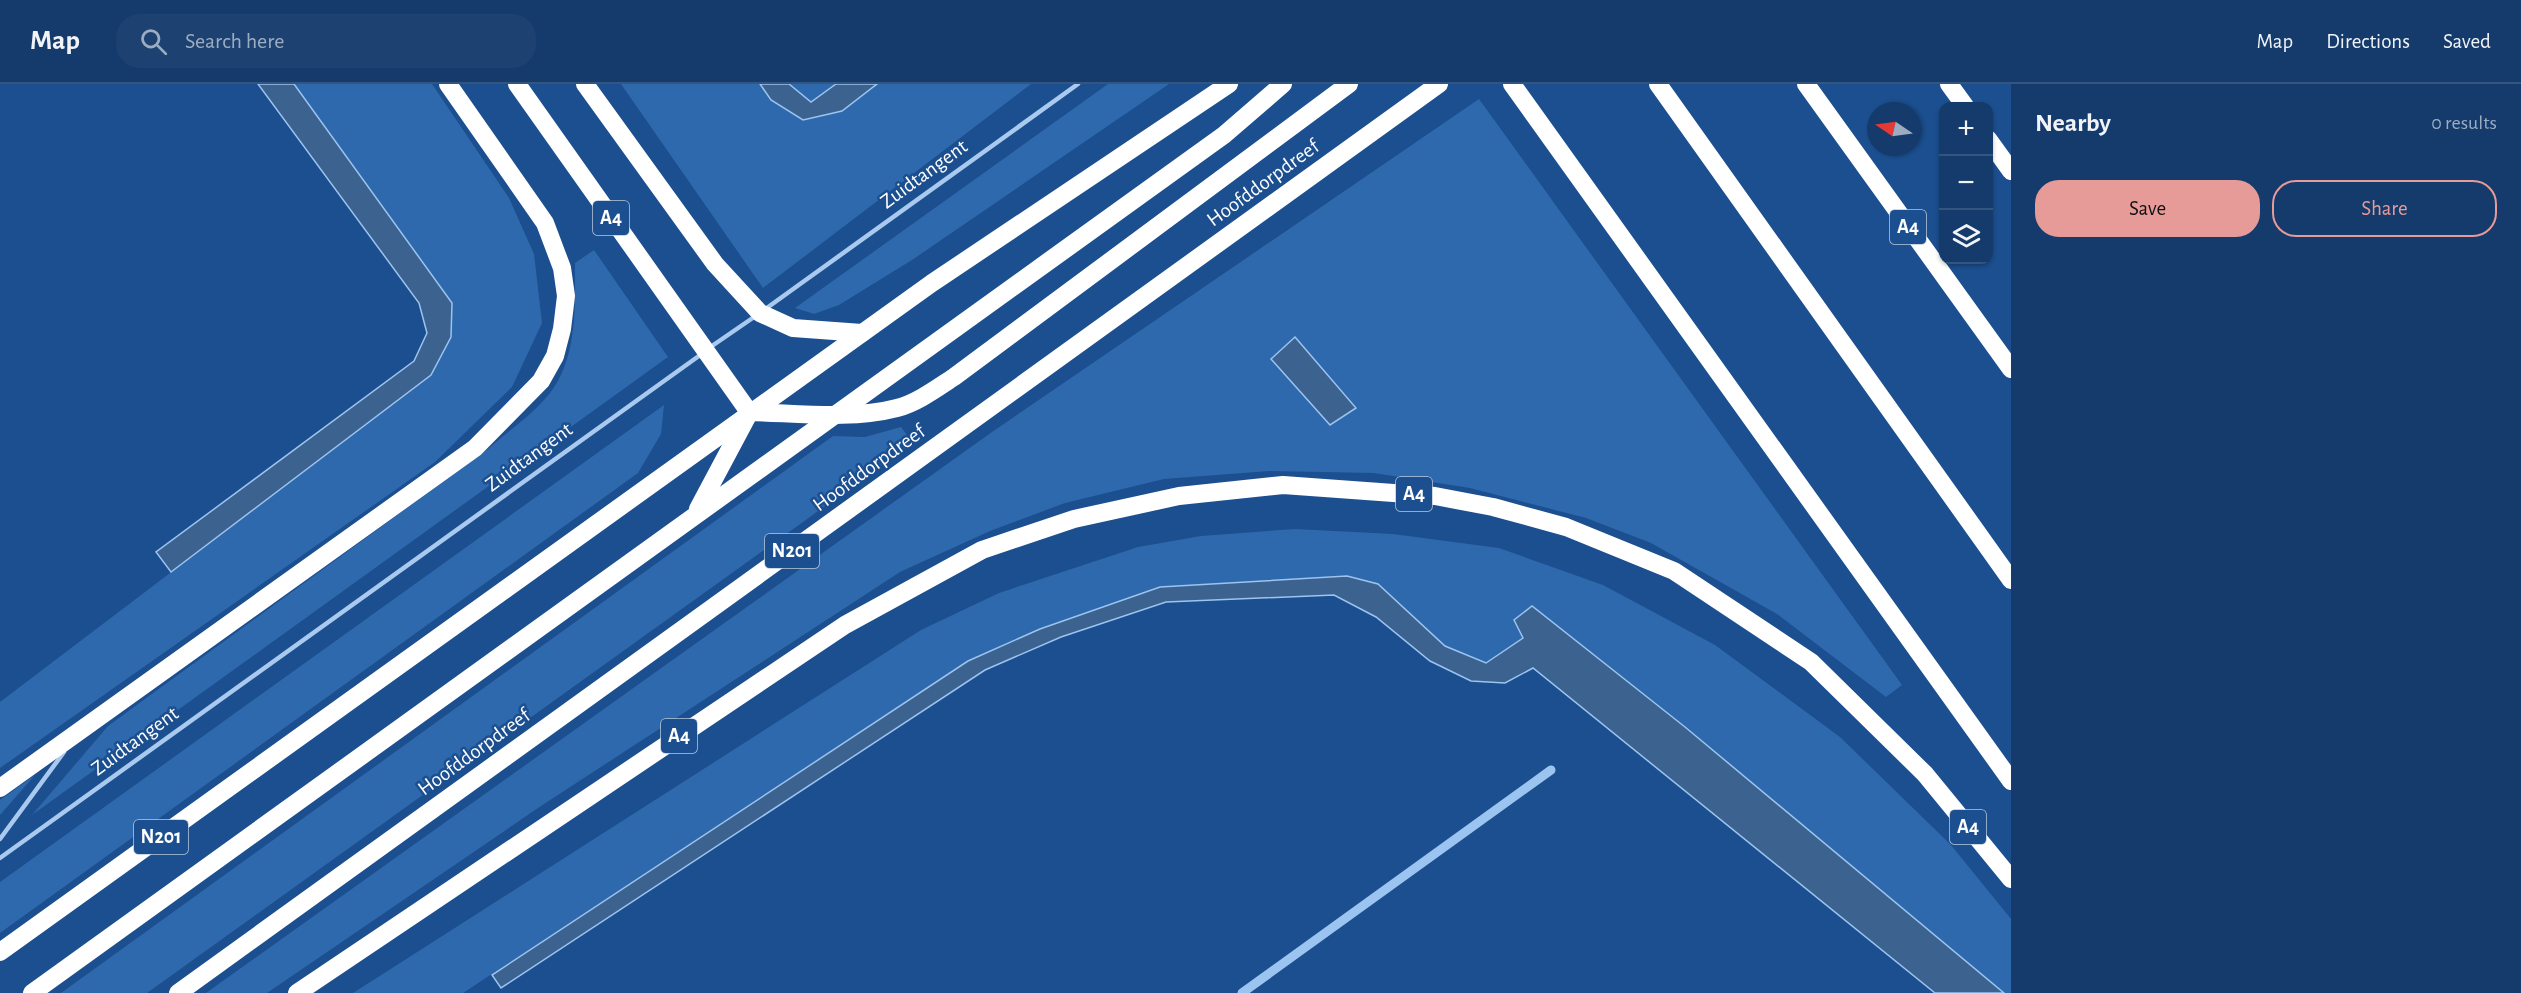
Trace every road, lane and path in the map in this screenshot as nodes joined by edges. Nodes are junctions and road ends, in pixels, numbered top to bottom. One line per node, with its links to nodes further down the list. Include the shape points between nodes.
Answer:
1 (448, 84): 24 (highway, via 545,223 562,268 566,296 562,328 555,356 541,381 475,448)
2 (517, 84): 18 (highway, A4)
3 (585, 84): 16 (highway, via 715,264)
4 (1078, 84): 16 (lane, Zuidtangent)
5 (1229, 84): 17 (highway, N201)
6 (1283, 84): 21 (highway, via 1224,135)
7 (1349, 84): 21 (highway, Hoofddorpdreef, via 954,377 899,408)
8 (1439, 84): 32 (highway, Hoofddorpdreef / N201)
9 (1512, 84): 25 (highway)
10 (1658, 84): 23 (highway)
11 (1806, 84): 19 (highway, A4)
12 (1948, 84): 13 (highway)
13 (1962, 102)
14 (1993, 146): 15 (highway)
15 (2011, 171)
16 (760, 313): 17 (highway, via 793,328); 18 (lane, Zuidtangent)
17 (862, 333): 20 (highway, N201)
18 (705, 351): 20 (highway); 28 (lane, Zuidtangent)
19 (2011, 369)
20 (749, 412): 21 (highway, Hoofddorpdreef); 22 (highway); 30 (highway, N201)
21 (837, 413): 22 (highway)
22 (695, 514): 31 (highway)
23 (2011, 580)
24 (76, 735): 26 (highway); 27 (lane)
25 (2011, 782)
26 (0, 788)
27 (0, 839)
28 (0, 858)
29 (2011, 879): 33 (highway, A4, via 1925,774 1811,662 1674,571 1566,527 1492,507 1435,496 1283,486 1169,498 1074,519 982,550 845,625)
30 (0, 952)
31 (32, 993)
32 (178, 993)
33 (297, 993)

